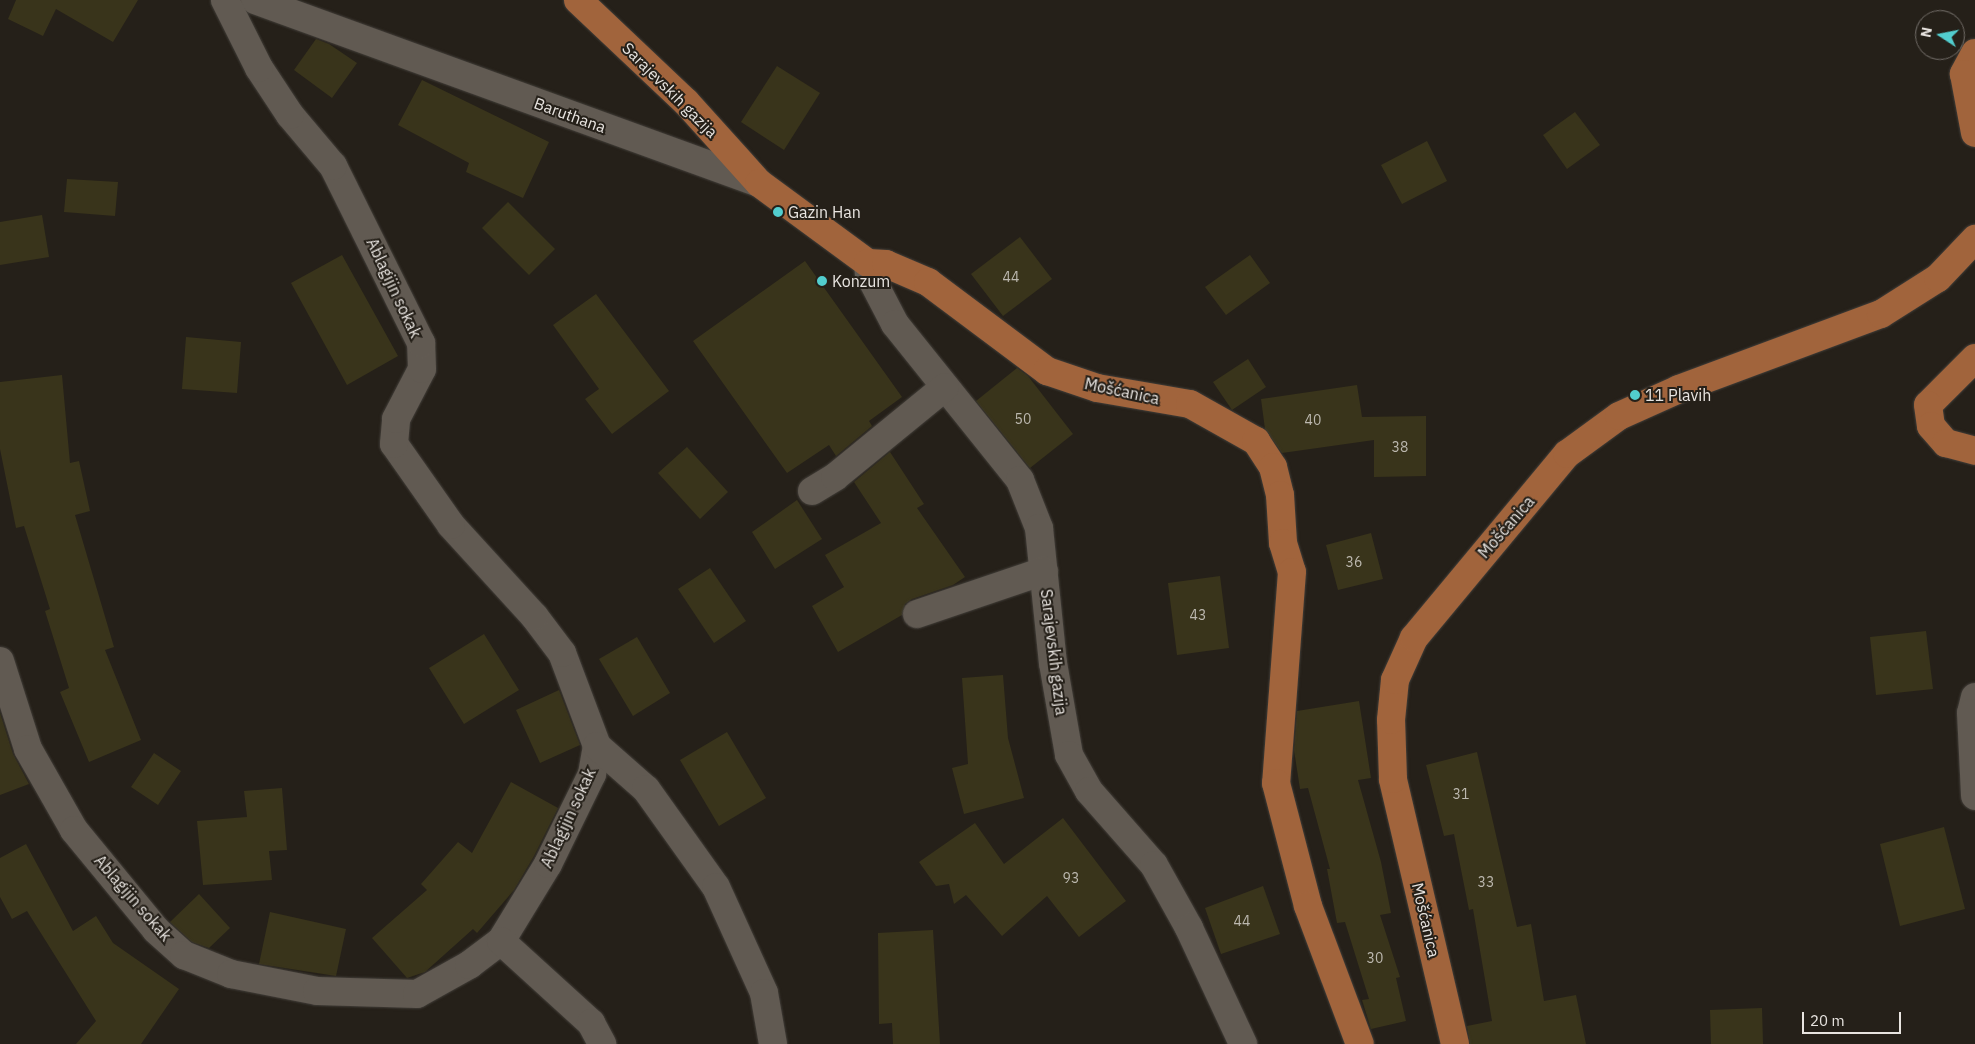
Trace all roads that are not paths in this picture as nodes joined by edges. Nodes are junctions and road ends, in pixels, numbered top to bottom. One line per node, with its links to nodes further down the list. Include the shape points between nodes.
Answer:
1 (225, 0): 17 (street, Ablagijin sokak, via 259,68 290,115 333,166 421,343 422,369 396,419 394,444 452,525 534,616 562,653)
2 (255, 0): 6 (street, Baruthana)
3 (578, 0): 6 (main road, Sarajevskih gazija, via 686,102)
4 (1975, 53): 5 (main road, via 1964,74)
5 (1975, 132)
6 (759, 183): 8 (main road, Baruthana)
7 (1975, 239): 24 (main road, Mošćanica, via 1938,278 1881,314 1678,389 1618,416 1567,454 1414,638 1395,680 1391,720 1393,779)
8 (868, 263): 10 (street, Sarajevskih gazija, via 869,274 895,324); 23 (main road, Mošćanica, via 886,264 928,282 1047,371 1097,388 1190,404 1256,441 1273,467 1280,495 1283,543 1292,572 1276,783 1308,906)
9 (1975, 358): 11 (main road, via 1928,405 1931,426 1946,443)
10 (945, 387): 12 (street); 13 (street, Sarajevskih gazija, via 1020,480 1040,528)
11 (1975, 451)
12 (812, 491)
13 (1044, 571): 14 (street); 22 (street, Sarajevskih gazija, via 1053,663 1069,755 1088,791 1154,865 1189,928)
14 (917, 614)
15 (0, 661): 19 (street, Ablagijin sokak, via 28,750 74,830 156,930 184,955 231,974 317,991 417,994 469,965)
16 (1975, 697): 18 (street, via 1971,713)
17 (597, 746): 19 (street, Ablagijin sokak, via 592,774 552,855); 21 (street, via 646,789 716,886 764,993)
18 (1975, 796)
19 (501, 941): 20 (street, via 591,1023)
20 (602, 1044)
21 (773, 1044)
22 (1243, 1044)
23 (1360, 1044)
24 (1455, 1044)

